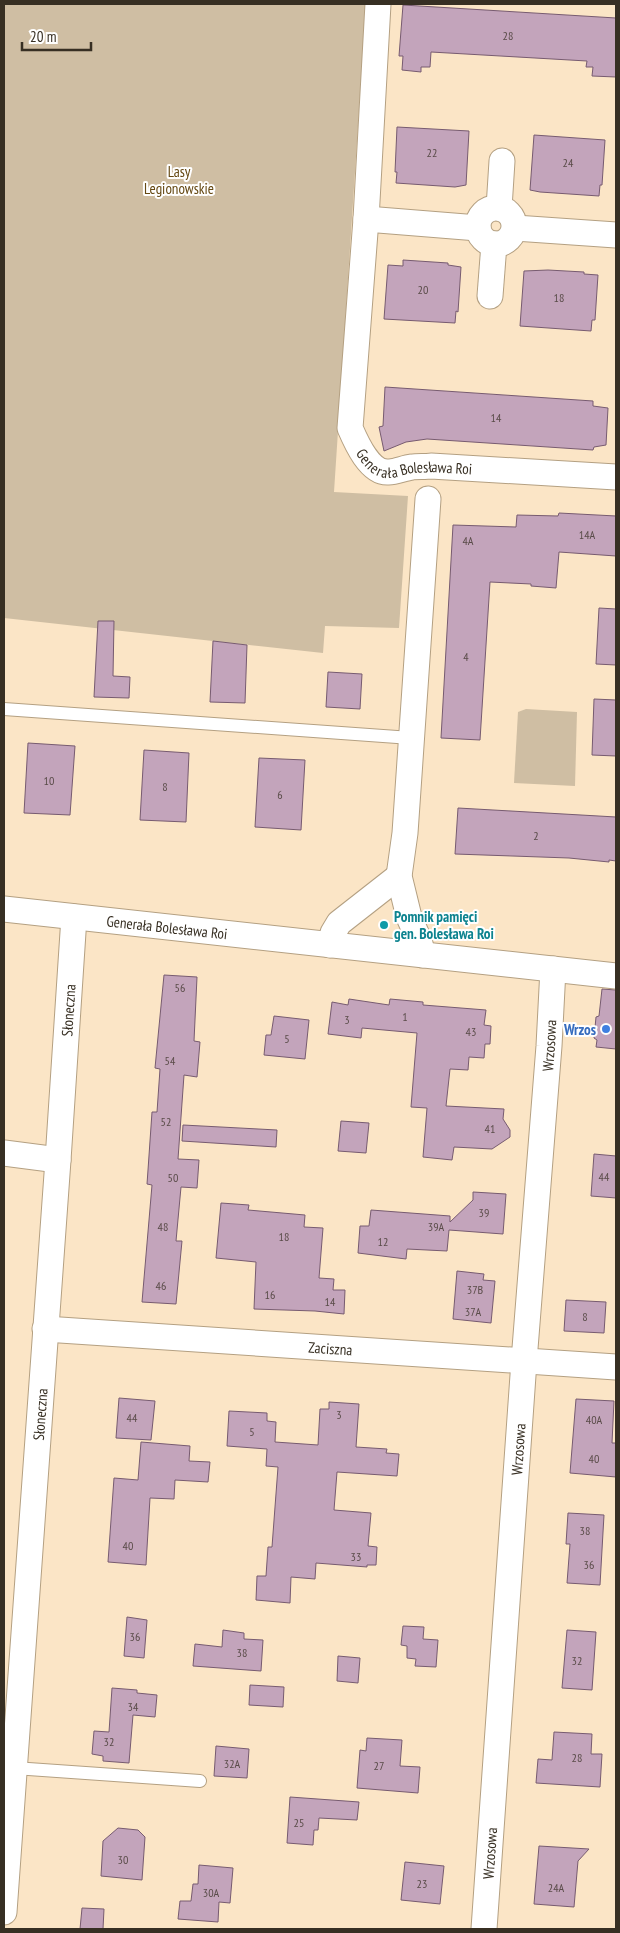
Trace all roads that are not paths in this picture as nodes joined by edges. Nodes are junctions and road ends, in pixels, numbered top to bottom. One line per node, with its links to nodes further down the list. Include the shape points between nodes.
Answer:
1 (378, 4): 4 (street, Generała Bolesława Roi)
2 (502, 161): 3 (street)
3 (499, 208): 5 (street, via 511,215); 6 (street, via 488,210 478,222)
4 (366, 218): 6 (street); 9 (street, Generała Bolesława Roi, via 350,428 366,458 382,472 431,466)
5 (515, 228): 6 (street, via 508,241 501,244); 7 (street)
6 (486, 236): 8 (street)
7 (616, 236)
8 (490, 296)
9 (616, 478)
10 (428, 498): 12 (street)
11 (4, 709): 12 (lane)
12 (411, 738): 13 (street)
13 (399, 876): 16 (street, via 339,923); 17 (street)
14 (4, 909): 15 (street, Generała Bolesława Roi)
15 (74, 917): 16 (street, Generała Bolesława Roi); 21 (street, Słoneczna)
16 (330, 945): 17 (street, Generała Bolesława Roi)
17 (423, 955): 18 (street, Generała Bolesława Roi)
18 (553, 969): 19 (street, Generała Bolesława Roi); 23 (street, Wrzosowa)
19 (616, 976)
20 (4, 1153): 21 (street)
21 (58, 1160): 22 (street, Słoneczna)
22 (45, 1330): 23 (street, Zaciszna); 25 (street, Słoneczna)
23 (524, 1361): 24 (street, Zaciszna); 28 (street, Wrzosowa)
24 (616, 1367)
25 (14, 1768): 26 (lane); 27 (street, Słoneczna)
26 (200, 1781)
27 (4, 1912)
28 (484, 1929)

